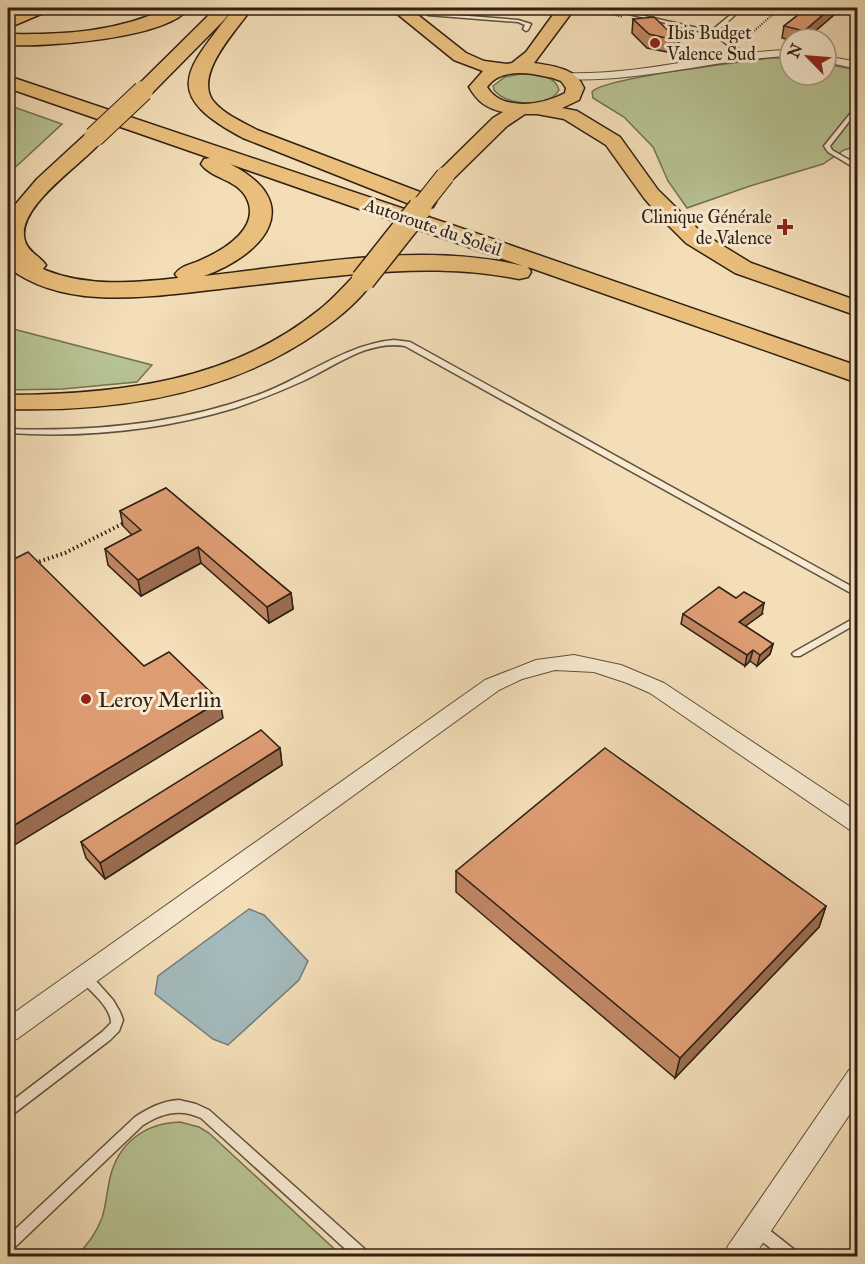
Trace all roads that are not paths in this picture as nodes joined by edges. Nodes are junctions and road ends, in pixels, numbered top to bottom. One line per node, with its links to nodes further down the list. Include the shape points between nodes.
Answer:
1 (42, 8): 15 (main road)
2 (180, 8): 18 (highway, via 152,21 109,32)
3 (192, 8): 27 (highway, via 159,66)
4 (226, 8): 27 (highway)
5 (243, 8): 38 (highway, via 199,73 198,92 209,110 250,134)
6 (382, 8): 28 (main road, via 404,20)
7 (398, 8): 24 (main road, via 468,61)
8 (426, 8): 12 (lane)
9 (567, 8): 24 (main road, via 531,58)
10 (579, 8): 26 (main road, via 559,35 551,57)
11 (741, 8): 17 (lane)
12 (430, 14): 14 (lane); 16 (lane, via 518,21 528,24)
13 (631, 14): 17 (lane)
14 (440, 21)
15 (8, 23)
16 (526, 29)
17 (713, 33): 20 (lane)
18 (8, 40)
19 (778, 54): 20 (street)
20 (744, 56): 26 (street)
21 (838, 62): 23 (street)
22 (8, 66): 38 (highway, Autoroute du Soleil)
23 (858, 66)
24 (512, 69): 26 (main road, via 537,69); 28 (main road, via 496,72)
25 (8, 82): 32 (highway, via 235,175 261,203 260,225 244,246 228,257 207,268 171,278 93,282 42,269 27,260 14,244 13,225 27,203); 43 (highway, Autoroute du Soleil)
26 (567, 83): 31 (main road, via 555,106); 37 (main road, via 639,150 648,171)
27 (140, 90): 32 (highway, bridge)
28 (483, 90): 30 (main road, via 501,105); 36 (main road, via 486,110)
29 (858, 106): 34 (lane, via 827,146)
30 (521, 109): 31 (main road); 36 (main road, via 500,122)
31 (542, 109): 37 (main road, via 570,115 612,141)
32 (92, 136): 39 (highway)
33 (858, 160): 34 (lane)
34 (851, 164): 35 (lane)
35 (858, 168)
36 (445, 176): 44 (main road, bridge, via 363,280 331,314 306,333 245,365 180,386 112,400)
37 (651, 194): 41 (main road, via 694,238 743,268)
38 (456, 214): 42 (highway, Autoroute du Soleil)
39 (8, 215)
40 (8, 252): 43 (highway, via 41,276 96,289 409,263 488,267 582,289 733,340)
41 (858, 309)
42 (858, 351)
43 (858, 375)
44 (8, 402)
45 (8, 431): 46 (lane, via 90,431 193,416 261,396 355,352 398,341)
46 (858, 594)
47 (858, 619): 48 (lane)
48 (797, 654)
49 (858, 824): 50 (street, via 657,688 601,665 546,662 492,685)
50 (85, 976): 51 (street); 53 (lane, via 114,1010 115,1027)
51 (8, 1031)
52 (858, 1079): 54 (street)
53 (8, 1111)
54 (757, 1230): 57 (street); 58 (lane)
55 (8, 1244): 56 (lane, via 138,1121 154,1111 182,1105 205,1114)
56 (363, 1257)
57 (738, 1257)
58 (791, 1257)

